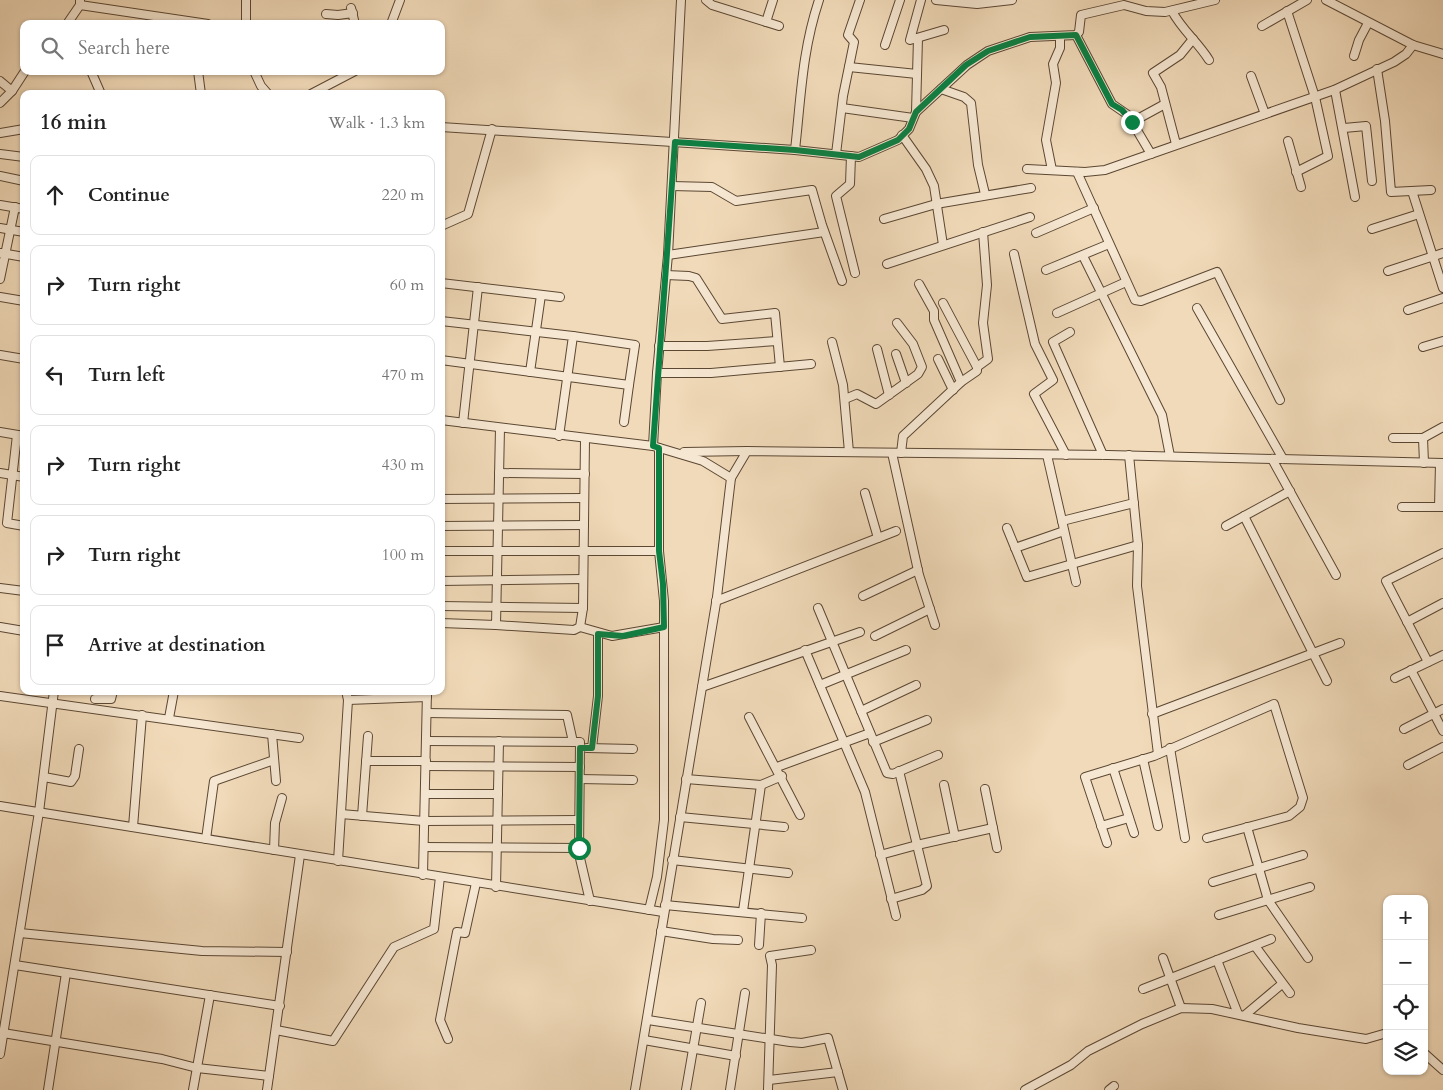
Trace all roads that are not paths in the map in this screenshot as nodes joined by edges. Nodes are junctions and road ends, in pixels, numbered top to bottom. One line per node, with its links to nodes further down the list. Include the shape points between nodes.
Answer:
1 (246, 0): 23 (street)
2 (400, 0): 25 (street)
3 (681, 0): 71 (street)
4 (706, 0): 26 (street)
5 (773, 0): 26 (street)
6 (860, 0): 40 (street, via 848,35 854,42)
7 (900, 0): 35 (street)
8 (921, 0): 33 (street, via 910,40)
9 (936, 0): 15 (street)
10 (1012, 0): 15 (street)
11 (1215, 0): 18 (street)
12 (1307, 0): 19 (street)
13 (1326, 0): 27 (street)
14 (817, 1): 73 (street, via 804,57)
15 (964, 2)
16 (80, 3): 21 (street); 22 (street)
17 (1125, 3): 18 (street, via 1146,11); 31 (street, via 1081,15)
18 (1172, 11): 34 (street)
19 (1287, 11): 29 (street); 57 (street)
20 (326, 14): 24 (street, via 352,11)
21 (70, 20)
22 (184, 20)
23 (246, 20)
24 (355, 20)
25 (392, 20)
26 (766, 22): 28 (street)
27 (1368, 23): 36 (street); 38 (street)
28 (779, 26)
29 (1262, 26)
30 (944, 30): 33 (street)
31 (1076, 35): 32 (street); 63 (street, via 1112,104)
32 (1060, 36): 50 (street, via 1030,37 1000,46 966,65); 80 (street, via 1060,48 1053,64 1056,83 1046,140)
33 (918, 38): 42 (street)
34 (1193, 39): 39 (street); 59 (street, via 1180,55 1153,73 1162,87)
35 (886, 45)
36 (1413, 45): 37 (street); 41 (street, via 1406,54)
37 (1443, 54)
38 (1354, 56)
39 (1209, 60)
40 (849, 67): 42 (street); 60 (street)
41 (1377, 69): 55 (street); 90 (street, via 1391,192)
42 (917, 74): 62 (street)
43 (22, 75): 56 (street)
44 (93, 75): 51 (street)
45 (199, 75): 52 (street)
46 (256, 75): 53 (street)
47 (347, 75): 54 (street)
48 (1250, 76): 61 (street)
49 (0, 82): 56 (street)
50 (940, 89): 62 (street); 91 (street, via 964,97 971,103 978,165)
51 (99, 90)
52 (200, 90)
53 (264, 90)
54 (319, 90)
55 (1335, 90): 57 (street); 65 (street)
56 (12, 91): 58 (street)
57 (1315, 97): 61 (street); 82 (street, via 1328,156)
58 (0, 103)
59 (1165, 104): 63 (street); 72 (street)
60 (842, 108): 62 (street); 75 (street)
61 (1265, 114): 72 (street)
62 (915, 115): 69 (street, via 909,129)
63 (1132, 122): 76 (street)
64 (445, 127): 66 (street)
65 (1344, 128): 85 (street, via 1366,126); 92 (street)
66 (492, 129): 71 (street); 100 (street, via 468,214)
67 (20, 130): 68 (street)
68 (0, 133)
69 (902, 135): 78 (street, via 877,150 859,157); 93 (street, via 926,169 934,186)
70 (1288, 141): 82 (street)
71 (675, 142): 73 (street); 86 (street)
72 (1176, 144): 76 (street)
73 (795, 150): 75 (street)
74 (0, 154): 77 (street)
75 (836, 154): 78 (street)
76 (1151, 154): 81 (street, via 1105,170)
77 (20, 156)
78 (851, 156): 120 (street, via 850,184 836,196)
79 (1027, 169): 80 (street)
80 (1052, 170): 81 (street)
81 (1077, 172): 96 (street)
82 (1296, 172): 87 (street)
83 (0, 176): 84 (street)
84 (20, 179)
85 (1372, 182)
86 (672, 186): 105 (street, via 712,187 736,201 812,190); 113 (street)
87 (1301, 187)
88 (1031, 188): 91 (street)
89 (1431, 190): 90 (street)
90 (1412, 191): 97 (street)
91 (986, 194): 93 (street)
92 (1355, 197)
93 (936, 204): 99 (street); 109 (street)
94 (0, 205): 95 (street)
95 (20, 208): 103 (street)
96 (1094, 208): 107 (street); 108 (street)
97 (1419, 214): 102 (street); 116 (street)
98 (1030, 217): 106 (street)
99 (884, 219)
100 (445, 224)
101 (0, 228): 103 (street)
102 (1372, 229)
103 (10, 230): 104 (street); 110 (street)
104 (20, 231)
105 (824, 232): 113 (street); 123 (street)
106 (983, 232): 109 (street); 159 (street, via 987,285 983,323 988,359)
107 (1036, 233)
108 (1110, 244): 115 (street); 124 (street)
109 (943, 245): 117 (street)
110 (2, 253): 114 (street); 122 (street)
111 (1443, 253): 116 (street)
112 (1014, 254): 188 (street, via 1035,344 1053,380 1034,394)
113 (668, 255): 121 (street)
114 (20, 256)
115 (1083, 256): 118 (street); 129 (street)
116 (1433, 257): 119 (street); 128 (street)
117 (887, 264)
118 (1046, 270)
119 (1388, 271)
120 (855, 273)
121 (666, 275): 145 (street, via 696,278 722,319 773,312); 148 (street)
122 (0, 278)
123 (842, 281)
124 (1126, 282): 129 (street); 169 (street, via 1135,300 1141,301 1217,272)
125 (445, 283): 127 (street)
126 (919, 284): 163 (street, via 935,313 934,320)
127 (478, 287): 130 (street); 141 (street)
128 (1443, 288)
129 (1100, 294): 138 (street); 191 (street, via 1162,415)
130 (541, 295): 132 (street); 142 (street)
131 (0, 297): 134 (street)
132 (560, 297)
133 (1443, 298): 137 (street)
134 (20, 300)
135 (943, 303): 159 (street)
136 (1197, 308): 193 (street)
137 (1408, 310)
138 (1057, 313)
139 (445, 322): 141 (street)
140 (897, 323): 164 (street, via 913,344 922,367)
141 (474, 325): 142 (street); 156 (street)
142 (536, 332): 144 (street); 160 (street)
143 (1070, 332): 189 (street, via 1053,342)
144 (573, 336): 162 (street); 165 (street, via 635,345)
145 (777, 341): 148 (street); 158 (street)
146 (1443, 341): 149 (street)
147 (832, 342): 168 (street, via 841,370)
148 (659, 346): 161 (street)
149 (1423, 347)
150 (877, 349): 167 (street)
151 (896, 354): 164 (street)
152 (0, 355): 153 (street)
153 (20, 358)
154 (938, 359): 166 (street)
155 (445, 361): 156 (street)
156 (470, 364): 160 (street); 172 (street)
157 (811, 364): 158 (street)
158 (780, 367): 161 (street, via 711,373)
159 (977, 367): 163 (street, via 977,371)
160 (530, 372): 162 (street)
161 (657, 373): 182 (street)
162 (567, 377): 165 (street); 177 (street)
163 (961, 382): 166 (street)
164 (906, 383): 167 (street)
165 (629, 385): 171 (street)
166 (953, 390): 186 (street, via 903,436)
167 (889, 395): 168 (street, via 876,404 857,394)
168 (845, 399): 184 (street)
169 (1280, 400)
170 (445, 421): 172 (street)
171 (624, 422)
172 (463, 423): 174 (street)
173 (1443, 427): 179 (street)
174 (500, 428): 177 (street); 197 (street)
175 (0, 432): 176 (street)
176 (20, 435)
177 (559, 436): 180 (street)
178 (1393, 438): 179 (street)
179 (1422, 438): 194 (street)
180 (585, 439): 182 (street); 198 (street)
181 (20, 440): 199 (street)
182 (656, 447): 185 (street); 226 (street)
183 (747, 451): 184 (street); 185 (street); 201 (street)
184 (849, 452): 186 (street)
185 (677, 453): 201 (street, via 703,461)
186 (897, 453): 187 (street); 229 (street)
187 (1046, 455): 188 (street); 211 (street)
188 (1066, 455): 189 (street)
189 (1102, 455): 190 (street)
190 (1129, 455): 191 (street); 207 (street)
191 (1170, 456): 192 (street)
192 (1272, 459): 193 (street); 202 (street)
193 (1283, 459): 194 (street)
194 (1424, 463): 195 (street)
195 (1442, 463): 209 (street)
196 (0, 472): 199 (street)
197 (499, 473): 198 (street); 205 (street)
198 (584, 474): 204 (street)
199 (13, 475): 200 (street); 212 (street, via 7,523)
200 (20, 476)
201 (731, 478): 238 (street)
202 (1290, 492): 210 (street); 230 (street)
203 (865, 493): 220 (street)
204 (584, 498): 205 (street); 213 (street)
205 (498, 499): 206 (street); 215 (street)
206 (445, 500)
207 (1134, 503): 211 (street); 221 (street)
208 (1402, 507): 209 (street)
209 (1441, 507)
210 (1244, 516): 216 (street); 260 (street)
211 (1062, 522): 218 (street)
212 (20, 525)
213 (584, 525): 215 (street); 224 (street)
214 (445, 526): 215 (street)
215 (498, 526): 223 (street)
216 (1226, 526)
217 (1007, 528): 222 (street)
218 (1064, 530): 222 (street); 228 (street)
219 (896, 531): 220 (street)
220 (878, 538): 238 (street)
221 (1138, 545): 228 (street); 284 (street, via 1137,586)
222 (1015, 548): 228 (street, via 1027,577)
223 (497, 550): 224 (street); 225 (street); 232 (street)
224 (583, 550): 226 (street); 231 (street)
225 (445, 551)
226 (659, 551): 251 (street)
227 (1443, 552): 245 (street, via 1386,581)
228 (1072, 563): 234 (street)
229 (918, 570): 237 (street); 244 (street)
230 (1336, 575)
231 (583, 578): 232 (street); 242 (street)
232 (497, 580): 233 (street); 241 (street)
233 (445, 581)
234 (1076, 582)
235 (0, 588): 236 (street)
236 (20, 590)
237 (863, 596)
238 (716, 601): 269 (street)
239 (1443, 603): 245 (street)
240 (445, 606): 241 (street)
241 (496, 607): 242 (street); 247 (street)
242 (583, 608): 250 (street)
243 (818, 608): 256 (street)
244 (930, 609): 248 (street); 255 (street)
245 (1407, 622): 262 (street)
246 (445, 623): 247 (street)
247 (496, 625): 250 (street, via 574,630)
248 (935, 625)
249 (0, 627): 252 (street)
250 (580, 627): 254 (street)
251 (664, 627): 254 (street, via 623,636); 378 (street, via 664,820)
252 (20, 630)
253 (860, 632): 256 (street)
254 (598, 634): 303 (street, via 598,696)
255 (875, 636)
256 (831, 641): 258 (street); 264 (street)
257 (1340, 643): 260 (street)
258 (805, 650): 267 (street); 269 (street)
259 (906, 650): 264 (street)
260 (1314, 653): 266 (street); 284 (street)
261 (1443, 654): 262 (street)
262 (1428, 662): 263 (street)
263 (1411, 670): 265 (street); 285 (street)
264 (845, 675): 267 (street); 282 (street)
265 (1395, 678)
266 (1327, 680)
267 (820, 685): 300 (street)
268 (916, 686): 282 (street)
269 (702, 688): 322 (street)
270 (54, 695): 279 (street)
271 (95, 695): 272 (street, via 111,699); 280 (street)
272 (112, 695)
273 (173, 695): 288 (street)
274 (347, 695): 278 (street)
275 (414, 695): 278 (street)
276 (427, 695): 283 (street)
277 (0, 696): 279 (street)
278 (348, 700): 333 (street)
279 (53, 704): 280 (street); 320 (street)
280 (94, 709): 286 (street)
281 (1443, 709): 285 (street)
282 (860, 711): 292 (street)
283 (427, 713): 296 (street); 298 (street, via 567,715)
284 (1152, 714): 307 (street)
285 (1434, 714): 290 (street); 291 (street)
286 (142, 715): 288 (street); 344 (street)
287 (749, 717): 316 (street)
288 (169, 718): 293 (street)
289 (927, 720): 299 (street)
290 (1404, 729)
291 (1443, 731)
292 (870, 733): 299 (street); 300 (street)
293 (272, 734): 295 (street); 310 (street)
294 (368, 736): 311 (street)
295 (299, 738)
296 (426, 741): 297 (street); 312 (street)
297 (499, 741): 298 (street); 314 (street)
298 (573, 742): 302 (street, via 580,742)
299 (873, 742): 318 (street, via 887,773)
300 (845, 743): 316 (street); 361 (street, via 865,792)
301 (1443, 747): 313 (street)
302 (580, 748): 303 (street); 315 (street)
303 (592, 748): 306 (street)
304 (1170, 748): 307 (street); 345 (street, via 1274,704 1303,798 1289,816); 350 (street)
305 (79, 749): 320 (street, via 72,782)
306 (633, 750)
307 (1158, 754): 309 (street)
308 (938, 755): 318 (street)
309 (1143, 759): 317 (street); 343 (street)
310 (274, 760): 324 (street); 352 (street, via 214,781)
311 (366, 760): 312 (street); 335 (street)
312 (426, 764): 314 (street); 328 (street)
313 (1408, 765)
314 (499, 767): 315 (street); 329 (street)
315 (580, 767): 321 (street)
316 (778, 767): 319 (street)
317 (1113, 768): 337 (street); 342 (street, via 1084,777)
318 (899, 771): 354 (street)
319 (782, 776): 325 (street); 334 (street)
320 (44, 777): 332 (street)
321 (580, 779): 323 (street); 338 (street)
322 (686, 779): 325 (street); 336 (street)
323 (633, 780)
324 (276, 781)
325 (761, 785): 341 (street)
326 (944, 785): 349 (street)
327 (984, 789): 347 (street)
328 (425, 794): 329 (street); 339 (street)
329 (498, 794): 340 (street)
330 (282, 798): 359 (street, via 275,824)
331 (0, 806): 332 (street)
332 (39, 812): 344 (street); 385 (street)
333 (341, 814): 335 (street); 364 (street)
334 (800, 815)
335 (362, 816): 339 (street)
336 (680, 817): 341 (street); 363 (street)
337 (1129, 818): 342 (street); 348 (street)
338 (580, 820): 340 (street); 357 (street)
339 (424, 821): 340 (street); 355 (street)
340 (498, 821): 356 (street)
341 (755, 824): 346 (street); 366 (street)
342 (1101, 826): 353 (street)
343 (1158, 826)
344 (133, 827): 352 (street)
345 (1247, 827): 351 (street); 365 (street)
346 (784, 828)
347 (993, 828): 349 (street); 358 (street)
348 (1134, 833)
349 (955, 836): 354 (street)
350 (1185, 838)
351 (1207, 838)
352 (206, 839): 359 (street)
353 (1107, 844)
354 (917, 845): 361 (street); 374 (street, via 926,886)
355 (424, 847): 356 (street); 368 (street)
356 (497, 848): 357 (street); 372 (street)
357 (579, 848): 375 (street)
358 (997, 848)
359 (274, 850): 360 (street)
360 (300, 855): 364 (street); 391 (street)
361 (880, 855): 374 (street)
362 (1303, 855): 365 (street)
363 (672, 860): 366 (street); 377 (street)
364 (338, 861): 368 (street)
365 (1258, 867): 370 (street); 376 (street)
366 (749, 868): 367 (street); 379 (street)
367 (788, 873)
368 (423, 875): 369 (street)
369 (440, 877): 371 (street); 409 (street, via 434,929 394,947 333,1041)
370 (1213, 882)
371 (476, 883): 372 (street); 413 (street, via 465,933 457,932 440,1020)
372 (496, 887): 375 (street)
373 (1310, 887): 376 (street)
374 (891, 899): 381 (street)
375 (590, 900): 378 (street)
376 (1268, 900): 382 (street); 393 (street)
377 (664, 908): 378 (street); 379 (street); 384 (street)
378 (649, 910)
379 (743, 911): 380 (street)
380 (760, 913): 383 (street); 388 (street)
381 (896, 916)
382 (1219, 916)
383 (802, 918)
384 (660, 931): 387 (street); 407 (street)
385 (20, 933): 391 (street, via 202,951); 395 (street)
386 (1271, 939): 389 (street)
387 (738, 940)
388 (759, 946)
389 (1255, 946): 394 (street); 398 (street)
390 (811, 950): 414 (street, via 770,956)
391 (287, 952): 404 (street)
392 (1162, 958): 397 (street)
393 (1308, 958)
394 (1217, 960): 397 (street); 406 (street)
395 (15, 965): 396 (street); 410 (street)
396 (66, 973): 402 (street); 416 (street)
397 (1170, 978): 399 (street); 405 (street)
398 (1282, 984): 401 (street); 406 (street)
399 (1143, 989)
400 (745, 993): 411 (street)
401 (1290, 993)
402 (210, 995): 404 (street); 421 (street)
403 (701, 1004): 408 (street)
404 (280, 1006): 409 (street)
405 (1181, 1008): 406 (street, via 1212,1009); 426 (street, via 1088,1051)
406 (1242, 1015): 412 (street, via 1366,1039)
407 (648, 1020): 408 (street); 415 (street)
408 (697, 1028): 411 (street); 417 (street)
409 (276, 1030): 424 (street)
410 (4, 1034): 416 (street); 418 (street)
411 (739, 1034): 414 (street); 419 (street)
412 (1383, 1035)
413 (448, 1039)
414 (771, 1039): 423 (street, via 802,1043 828,1038); 425 (street)
415 (644, 1040): 417 (street); 430 (street)
416 (54, 1042): 421 (street, via 162,1059); 427 (street)
417 (693, 1049): 419 (street); 431 (street)
418 (0, 1054)
419 (736, 1056): 432 (street)
420 (1428, 1057): 422 (street)
421 (197, 1068): 424 (street); 428 (street)
422 (1443, 1070)
423 (838, 1072): 425 (street); 434 (street)
424 (269, 1076): 429 (street)
425 (769, 1080): 433 (street)
426 (1043, 1087): 435 (street)
427 (48, 1090)
428 (193, 1090)
429 (267, 1090)
430 (635, 1090)
431 (686, 1090)
432 (730, 1090)
433 (768, 1090)
434 (843, 1090)
435 (1025, 1090)

